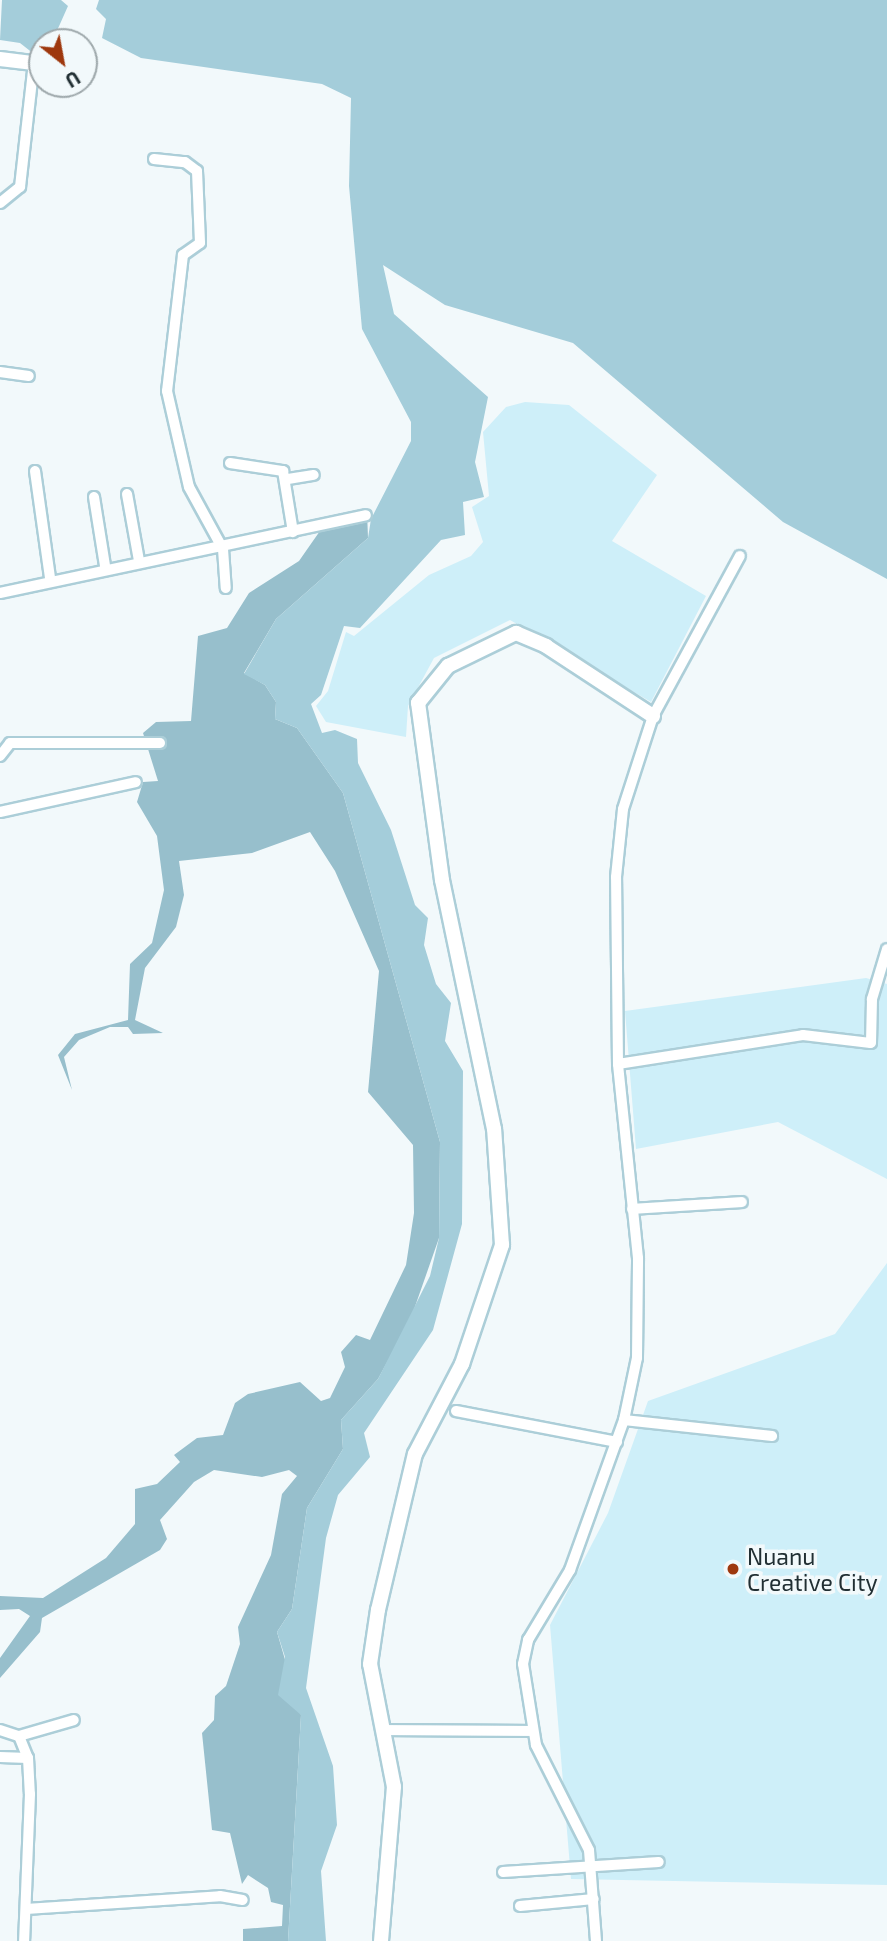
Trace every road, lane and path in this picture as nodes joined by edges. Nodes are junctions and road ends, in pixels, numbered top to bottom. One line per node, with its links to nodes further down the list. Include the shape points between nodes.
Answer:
1 (0, 59): 2 (street)
2 (28, 61)
3 (33, 98): 5 (street, via 20,187)
4 (154, 159): 16 (street, via 190,163 197,171 200,243 183,255 167,391 189,487)
5 (0, 203)
6 (0, 372): 7 (street)
7 (29, 376)
8 (230, 463): 11 (street, via 254,471 280,470)
9 (35, 471): 20 (street)
10 (314, 475): 11 (street)
11 (288, 479): 15 (street)
12 (127, 494): 18 (street)
13 (94, 497): 19 (street)
14 (366, 515): 15 (street)
15 (293, 532): 16 (street)
16 (223, 549): 18 (street); 21 (street)
17 (740, 556): 23 (street)
18 (139, 561): 19 (street)
19 (105, 566): 20 (street)
20 (50, 578): 22 (street)
21 (226, 588)
22 (0, 593)
23 (653, 716): 29 (street, via 627,787 620,831); 38 (street, via 516,633 448,666 418,703 442,880 494,1129 502,1237 486,1303 415,1454 396,1524 370,1664)
24 (160, 743): 25 (street, via 10,743)
25 (0, 756)
26 (136, 782): 27 (street)
27 (0, 813)
28 (887, 949): 29 (street, via 872,999 871,1044 803,1035)
29 (618, 1064): 31 (street)
30 (743, 1202): 31 (street)
31 (632, 1209): 33 (street, via 640,1324)
32 (456, 1411): 35 (street)
33 (624, 1419): 34 (street, via 738,1437); 35 (street)
34 (772, 1436)
35 (617, 1442): 39 (street, via 570,1570 526,1645)
36 (74, 1720): 40 (street)
37 (0, 1730): 40 (street)
38 (382, 1730): 39 (street); 51 (street, via 394,1787 395,1834)
39 (532, 1731): 43 (street)
40 (19, 1736): 42 (street)
41 (0, 1757): 42 (street)
42 (28, 1758): 49 (street)
43 (591, 1862): 44 (street); 45 (street); 46 (street)
44 (659, 1862)
45 (503, 1872)
46 (594, 1899): 48 (street); 52 (street)
47 (243, 1900): 49 (street, via 220,1896)
48 (520, 1906)
49 (26, 1909): 50 (street)
50 (24, 1941)
51 (381, 1941)
52 (596, 1941)

